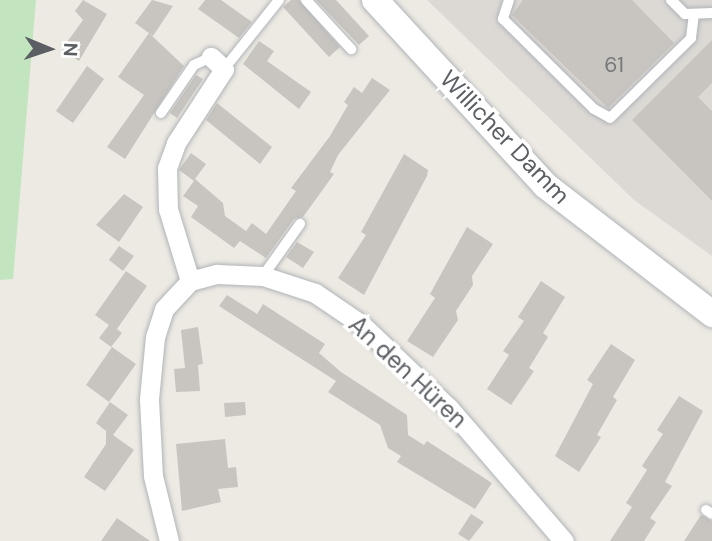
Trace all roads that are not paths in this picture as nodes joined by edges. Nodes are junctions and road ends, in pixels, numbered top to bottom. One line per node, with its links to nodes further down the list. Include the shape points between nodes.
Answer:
1 (279, 0): 9 (lane)
2 (306, 0): 8 (lane)
3 (375, 0): 14 (main road, Willicher Damm, via 545,186)
4 (509, 0): 7 (lane, via 503,19 594,109 610,118 691,38)
5 (671, 0): 7 (lane, via 685,15)
6 (712, 13): 7 (lane)
7 (694, 14)
8 (351, 49)
9 (218, 63): 10 (lane, via 194,65); 13 (street, via 167,168 168,209)
10 (161, 113)
11 (300, 223): 12 (lane)
12 (263, 276): 13 (street, An den Hüren, via 217,274); 16 (street, An den Hüren, via 315,293 361,324 449,408)
13 (190, 281): 15 (street, via 164,309 155,337 149,399 153,476)
14 (712, 314)
15 (169, 541)
16 (564, 541)

